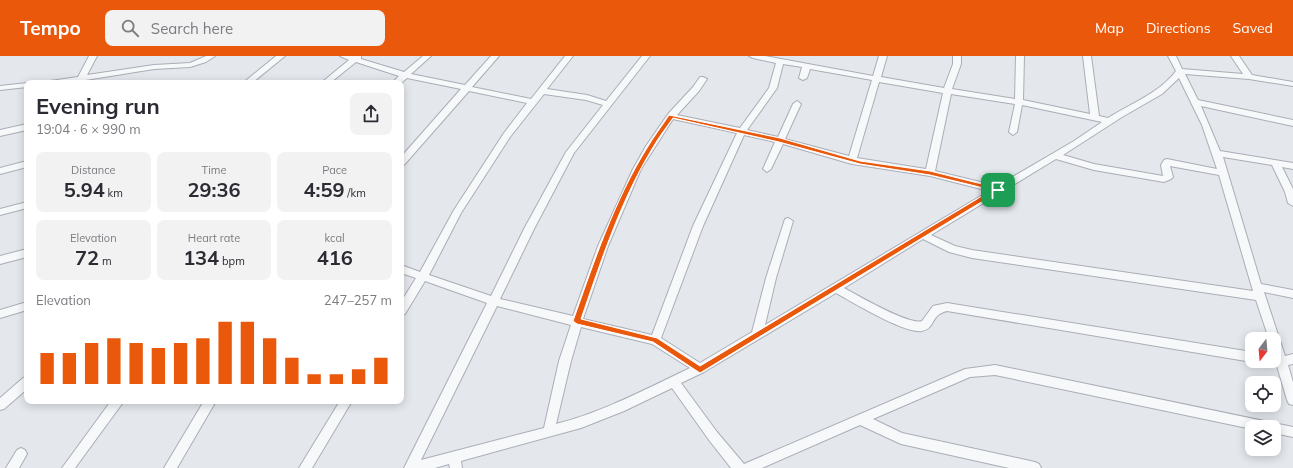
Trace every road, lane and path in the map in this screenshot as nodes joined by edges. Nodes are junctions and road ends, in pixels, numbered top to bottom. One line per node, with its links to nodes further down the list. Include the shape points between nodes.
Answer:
1 (93, 56): 23 (street)
2 (211, 56): 23 (street, via 192,65 156,67)
3 (281, 56): 26 (street)
4 (344, 56): 16 (street)
5 (427, 56): 20 (street)
6 (495, 56): 33 (street)
7 (568, 56): 34 (street)
8 (646, 56): 39 (street)
9 (753, 56): 17 (street)
10 (884, 56): 29 (street)
11 (957, 56): 35 (street, via 957,64)
12 (1020, 56): 37 (street)
13 (1088, 56): 42 (street)
14 (1172, 56): 19 (street)
15 (1235, 56): 21 (street)
16 (357, 58): 20 (street); 27 (street)
17 (780, 61): 18 (street); 46 (street, via 773,88)
18 (807, 65): 22 (street); 29 (street)
19 (1180, 71): 21 (street); 38 (street); 43 (street, via 1158,94)
20 (405, 75): 28 (street); 33 (street)
21 (1249, 77): 30 (street)
22 (803, 78)
23 (81, 79): 25 (street)
24 (703, 79): 41 (street)
25 (73, 80)
26 (250, 80)
27 (329, 80)
28 (399, 80)
29 (877, 80): 35 (street); 53 (street)
30 (1293, 84)
31 (24, 85): 32 (street)
32 (0, 88)
33 (468, 88): 36 (street); 52 (street)
34 (541, 91): 36 (street); 39 (street)
35 (947, 92): 37 (street); 59 (street)
36 (533, 102): 70 (street, via 507,135 457,212)
37 (1019, 102): 42 (street); 47 (street)
38 (1194, 102): 44 (street); 50 (street)
39 (608, 104): 74 (street, via 570,152)
40 (797, 104): 49 (street)
41 (671, 116): 46 (street); 78 (street, via 649,148 622,200)
42 (1095, 118): 43 (street)
43 (1109, 121): 51 (street, via 1071,147)
44 (1293, 124)
45 (24, 128): 48 (street)
46 (742, 131): 49 (street); 81 (street, via 698,226)
47 (1013, 132)
48 (0, 133)
49 (780, 140): 53 (street); 57 (street)
50 (1217, 153): 54 (street); 60 (street)
51 (1054, 155): 60 (street, via 1090,166 1164,178 1168,177 1165,165 1167,162); 61 (street)
52 (404, 160)
53 (852, 160): 59 (street)
54 (1275, 163): 56 (street); 62 (street)
55 (24, 165): 58 (street)
56 (1293, 166)
57 (767, 169)
58 (0, 171)
59 (930, 173): 61 (street)
60 (1222, 173): 72 (street)
61 (998, 190): 66 (street)
62 (1293, 203)
63 (24, 206): 64 (street)
64 (0, 212)
65 (788, 221): 80 (street, via 769,281)
66 (923, 235): 71 (street); 72 (street, via 952,249 972,254)
67 (24, 254): 68 (street)
68 (0, 260)
69 (404, 270): 70 (street)
70 (423, 276): 74 (street); 75 (street)
71 (836, 288): 80 (street); 82 (street, via 914,326 925,325 931,314 946,307)
72 (1259, 292): 73 (street); 79 (street)
73 (1293, 294)
74 (494, 301): 78 (street); 105 (street)
75 (404, 306)
76 (24, 307): 77 (street)
77 (0, 314)
78 (577, 321): 81 (street); 97 (street)
79 (1272, 332)
80 (758, 335): 86 (street)
81 (655, 340): 86 (street)
82 (1245, 356)
83 (1293, 359): 84 (street)
84 (1281, 361)
85 (1281, 368): 89 (street)
86 (700, 369): 87 (street)
87 (674, 382): 97 (street, via 581,423); 106 (street)
88 (24, 385): 93 (street)
89 (1293, 400)
90 (116, 404): 102 (street)
91 (208, 404): 103 (street)
92 (344, 404): 104 (street)
93 (0, 405)
94 (859, 419): 95 (street, via 969,372 995,370); 107 (street); 108 (street, via 901,438)
95 (1245, 422)
96 (1281, 429): 98 (street)
97 (549, 430): 100 (street)
98 (1293, 432)
99 (21, 454): 101 (street)
100 (455, 463): 105 (street)
101 (12, 468)
102 (68, 468)
103 (170, 468)
104 (305, 468)
105 (411, 468)
106 (739, 468)
107 (748, 468)
108 (1035, 468)

